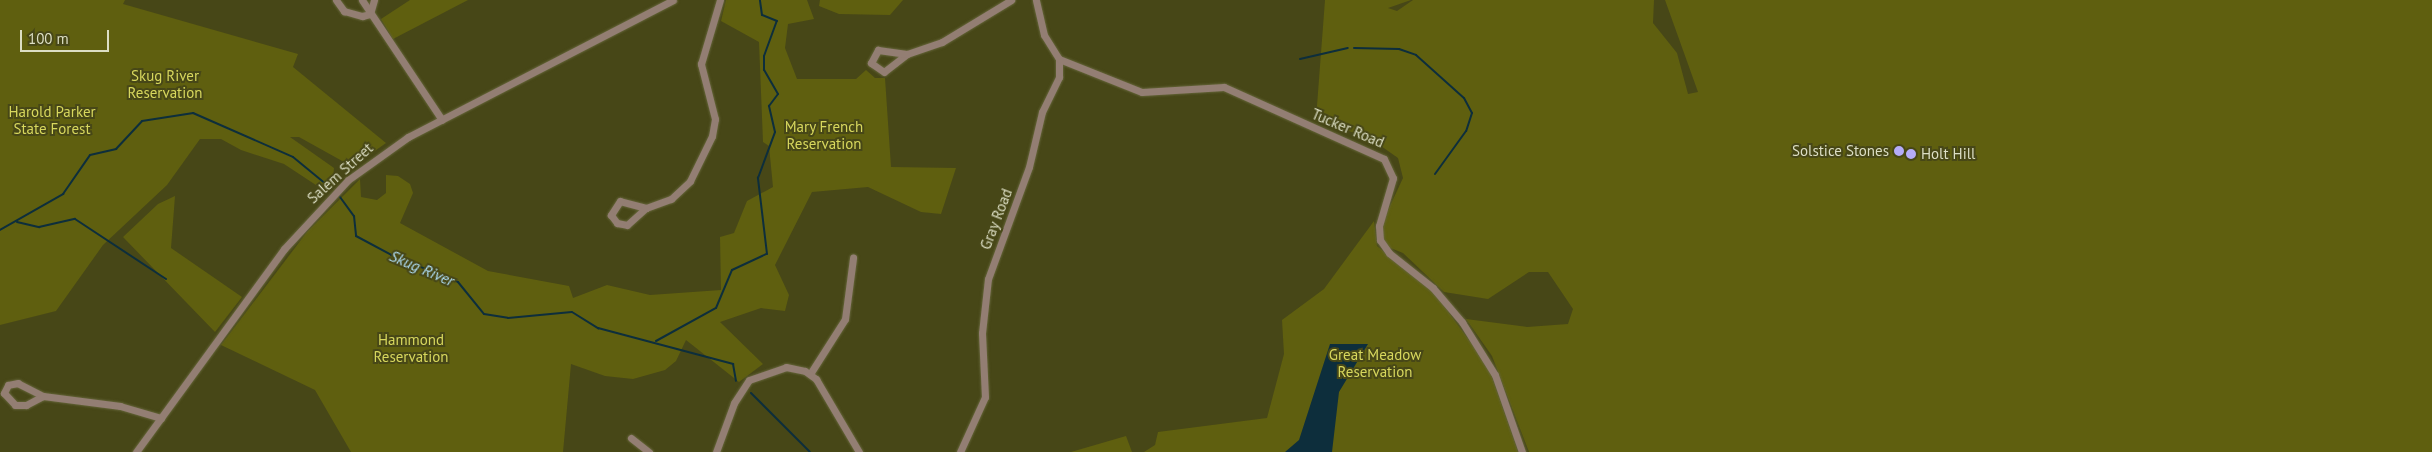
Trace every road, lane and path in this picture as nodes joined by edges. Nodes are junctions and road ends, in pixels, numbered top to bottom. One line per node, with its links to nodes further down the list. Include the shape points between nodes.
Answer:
1 (336, 0): 8 (street, via 351,15)
2 (362, 0): 8 (street)
3 (374, 0): 8 (street)
4 (673, 0): 11 (street, Salem Street)
5 (720, 0): 12 (street, via 701,64 715,119 712,136 683,189 667,202)
6 (1011, 0): 9 (street, via 999,3 958,35)
7 (1036, 0): 10 (street, via 1044,35)
8 (370, 14): 11 (street)
9 (906, 54): 9 (street, via 887,72 877,71 871,64 878,50)
10 (1059, 59): 22 (street, Gray Road, via 1057,82 1042,112 1024,184 988,279 982,333 985,397); 23 (street, Tucker Road, via 1142,92 1224,87 1384,158 1393,178 1379,226 1380,240 1389,253 1429,284 1462,322 1495,375)
11 (442, 120): 16 (street, Salem Street, via 384,152 317,212 284,249)
12 (646, 208): 12 (street, via 620,201 612,215 624,225)
13 (853, 258): 14 (street, via 844,319)
14 (810, 374): 20 (street, via 782,367 748,380 734,403); 21 (street)
15 (43, 396): 15 (street, via 15,383 4,393 8,403 19,406); 16 (street, via 120,406)
16 (161, 418): 18 (street, Salem Street)
17 (631, 438): 19 (street)
18 (136, 452)
19 (649, 452)
20 (716, 452)
21 (859, 452)
22 (960, 452)
23 (1522, 452)

